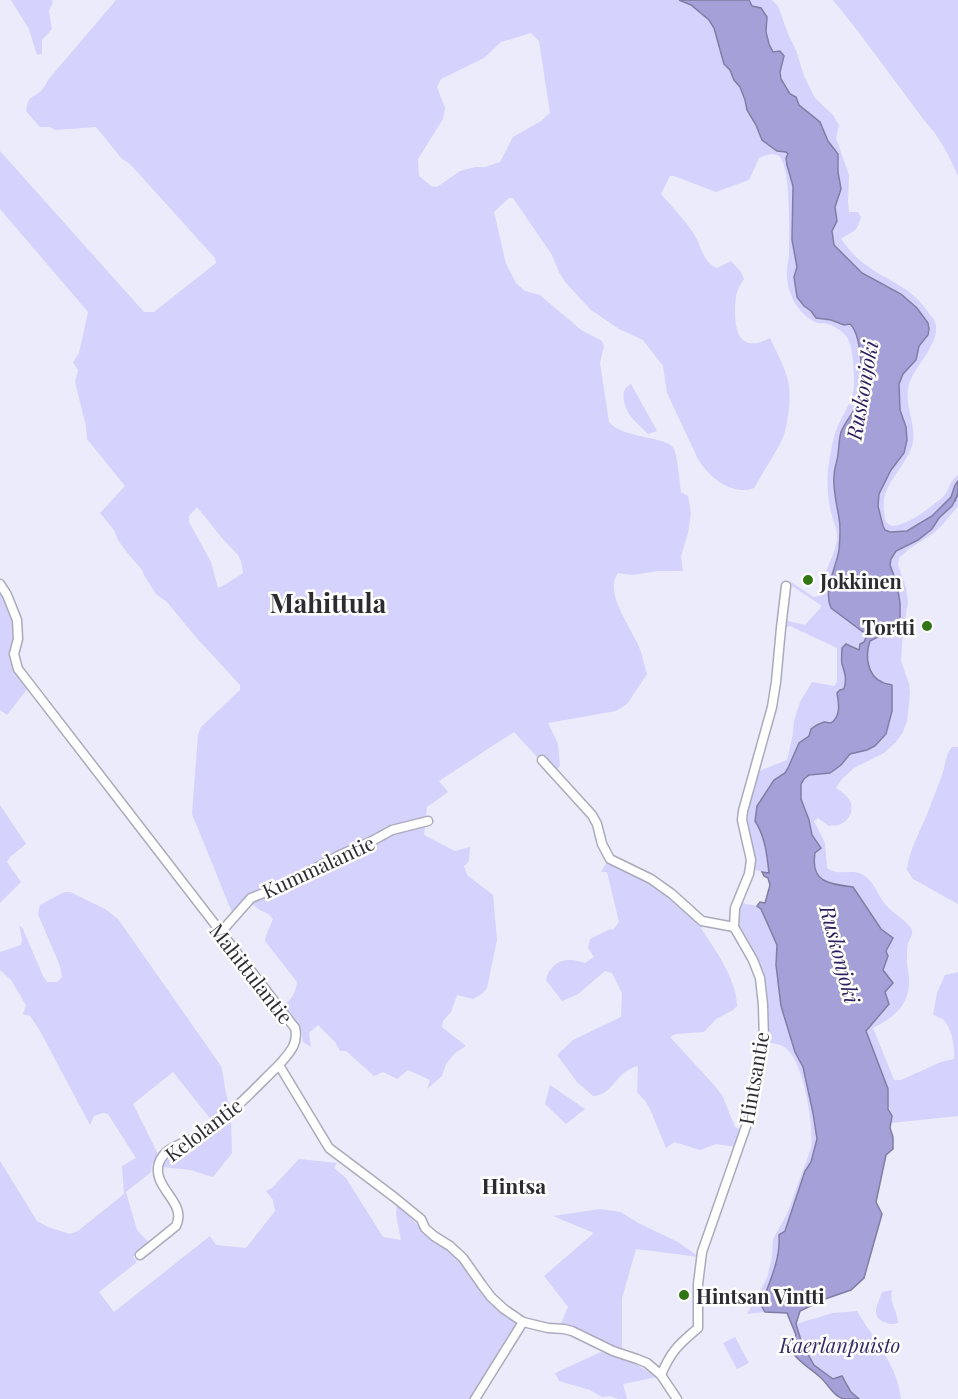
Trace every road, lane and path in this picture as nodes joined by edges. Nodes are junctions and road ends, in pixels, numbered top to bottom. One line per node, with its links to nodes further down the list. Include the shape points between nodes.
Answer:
1 (0, 584): 6 (street, Mahittulantie, via 17,620 14,654 18,669)
2 (786, 586): 5 (street, via 774,693 743,811 751,860 735,908)
3 (542, 760): 5 (street, via 592,815 610,859 651,879 702,921)
4 (428, 821): 6 (street, Kummalantie, via 392,830 251,898)
5 (734, 927): 10 (street, Hintsantie, via 760,978 764,1041 750,1114 702,1252 698,1328 671,1353)
6 (221, 932): 7 (street, Mahittulantie, via 295,1028 295,1046)
7 (279, 1065): 8 (street, Kelolantie, via 221,1120 164,1154 158,1173 177,1207 179,1220); 9 (street, via 329,1148 421,1219 425,1228 463,1258 491,1296)
8 (140, 1255)
9 (523, 1322): 10 (street, via 572,1331 613,1352 647,1363); 11 (street)
10 (661, 1375): 12 (street)
11 (475, 1399)
12 (677, 1399)

